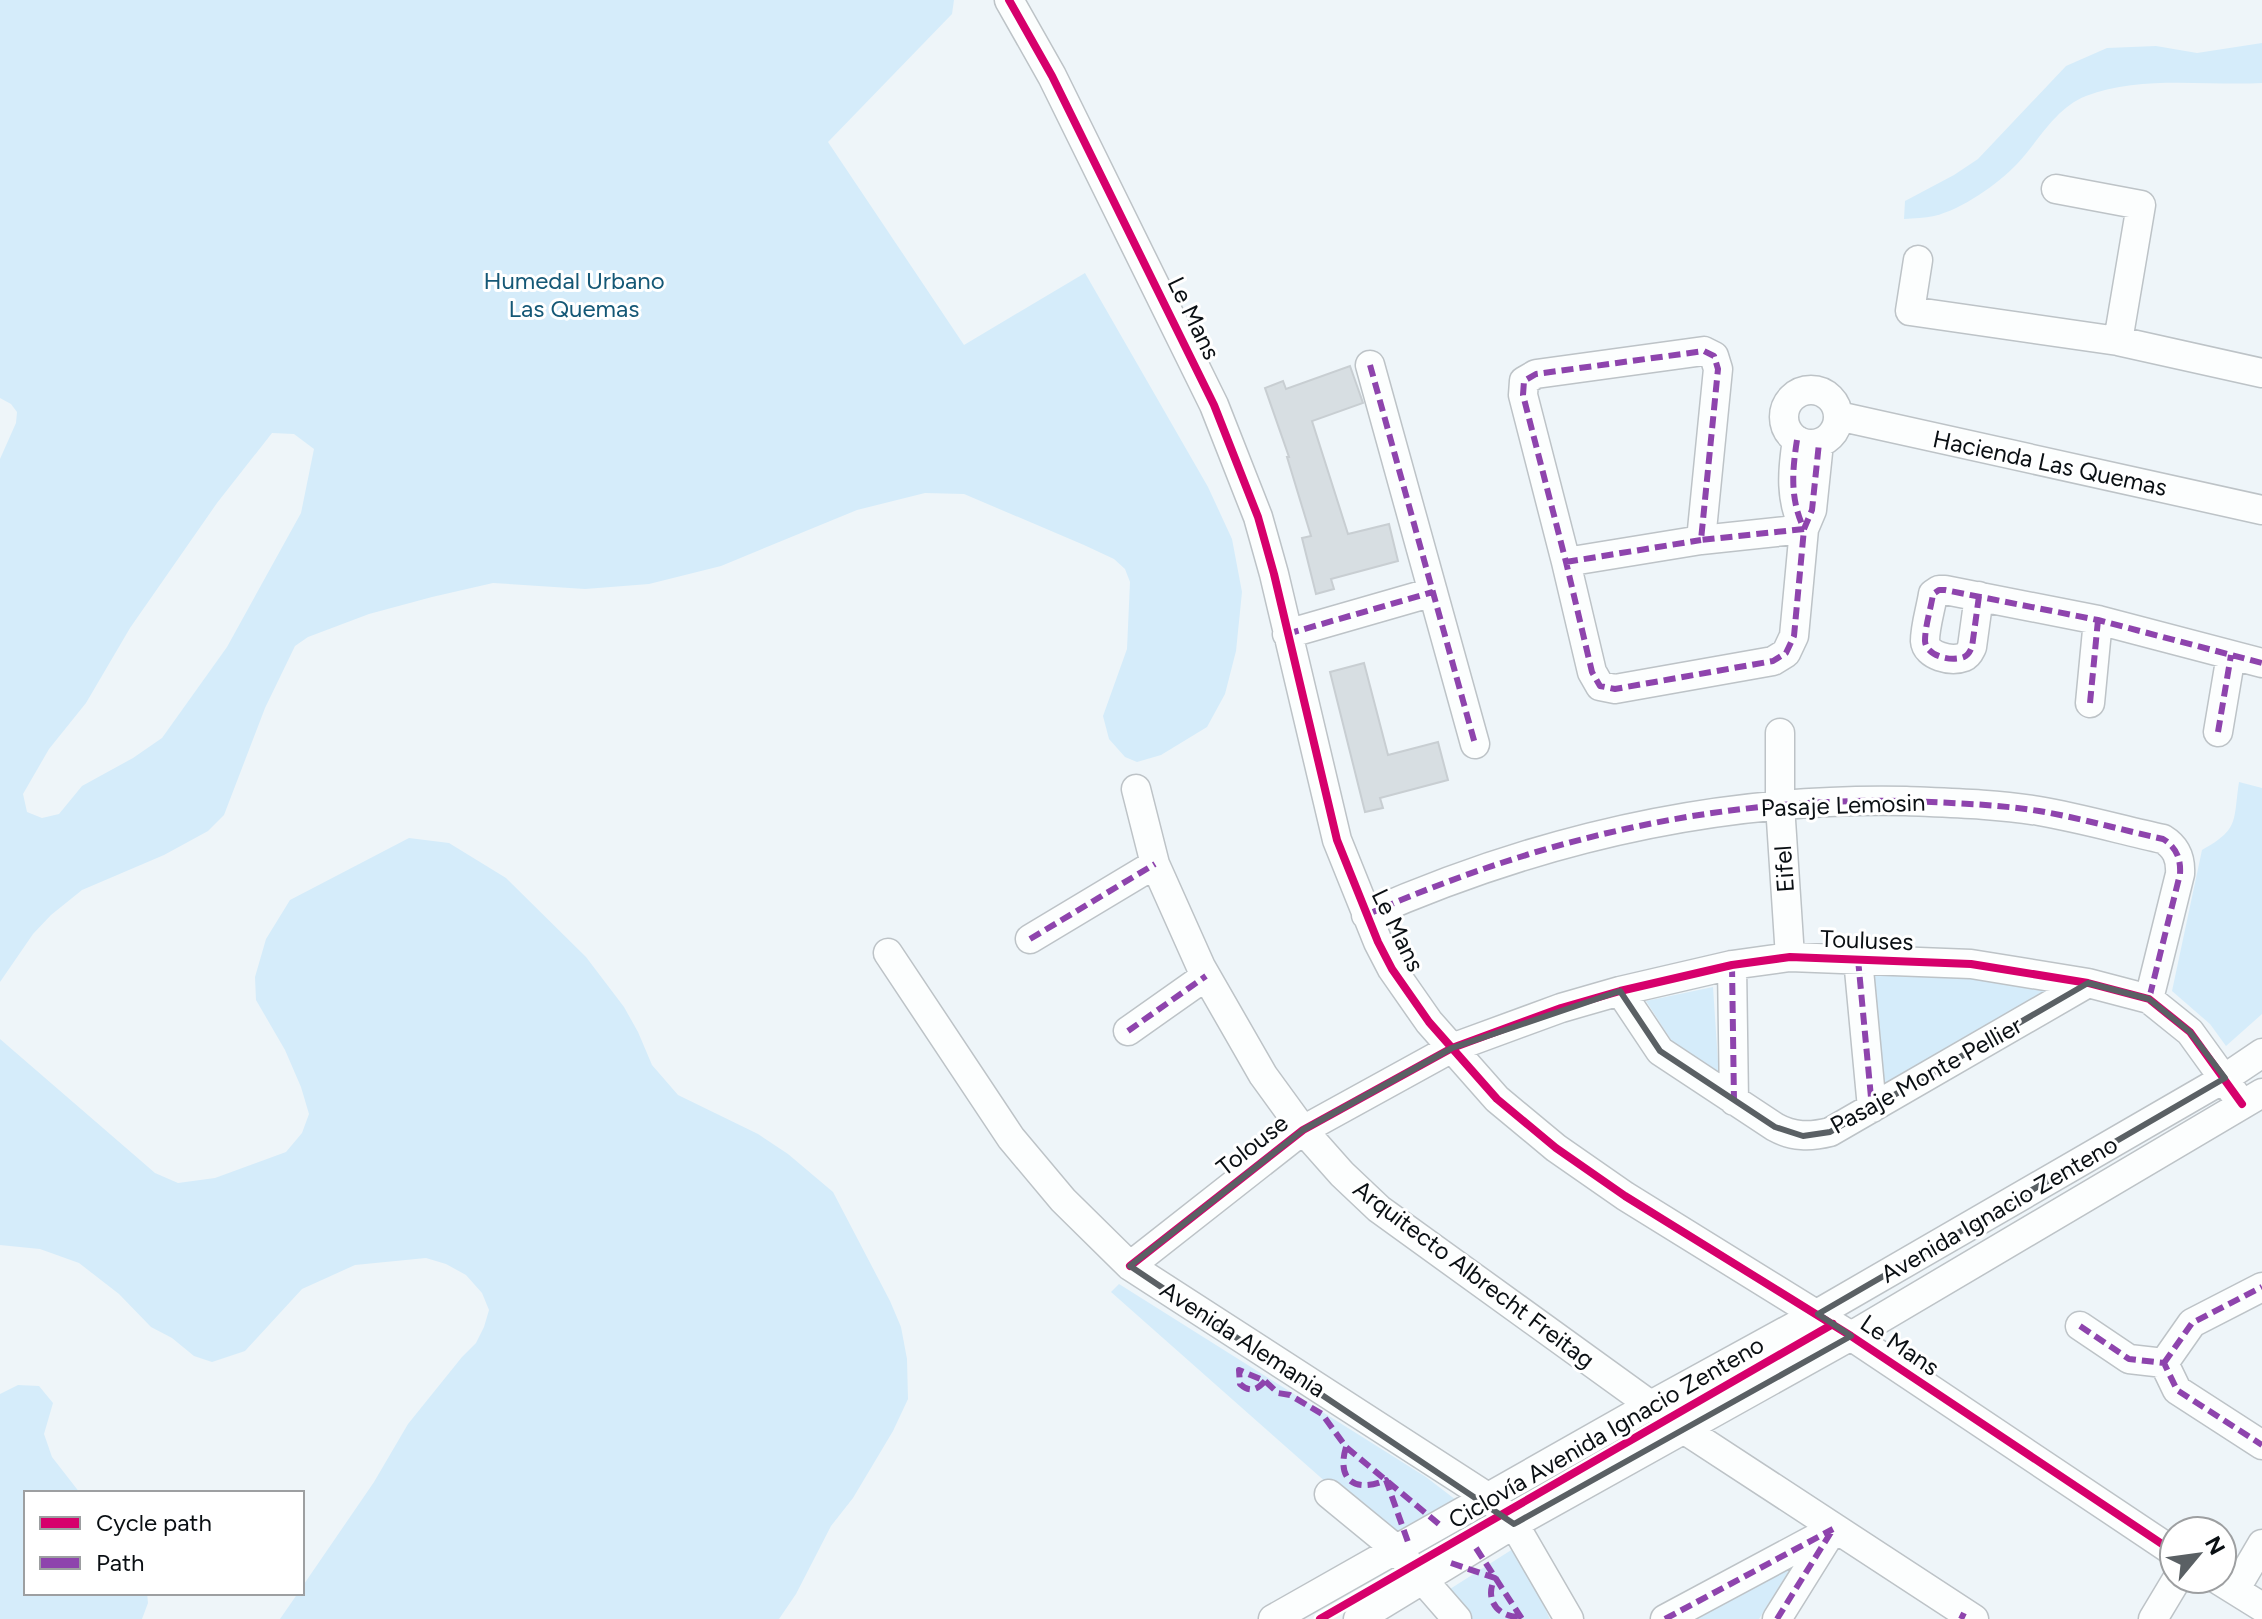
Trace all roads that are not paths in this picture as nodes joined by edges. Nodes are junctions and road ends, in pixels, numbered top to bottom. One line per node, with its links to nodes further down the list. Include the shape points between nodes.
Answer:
1 (1009, 0): 16 (street, Le Mans, via 1052,76 1214,405 1258,517)
2 (2056, 189): 4 (street, via 2141,205)
3 (1918, 260): 4 (street, via 1910,311)
4 (2118, 341): 6 (street)
5 (1370, 365): 13 (street)
6 (2262, 373)
7 (1838, 416): 8 (street, via 1829,437); 8 (street, via 1836,405 1819,390 1808,389 1788,400 1788,433); 9 (street, Hacienda Las Quemas)
8 (1808, 442): 10 (street, via 1792,481)
9 (2262, 510)
10 (1804, 529): 11 (street); 12 (street, via 1794,636 1786,653 1773,661 1615,689 1600,686 1592,672)
11 (1701, 540): 12 (street); 12 (street, via 1718,369 1714,356 1704,351 1536,374 1524,381 1523,395)
12 (1566, 562)
13 (1433, 592): 16 (street); 22 (street)
14 (1979, 596): 15 (street)
15 (2098, 620): 17 (street); 19 (street)
16 (1287, 634): 26 (street, Le Mans, via 1337,840)
17 (2231, 655): 18 (street); 20 (street)
18 (2262, 663)
19 (2090, 703)
20 (2218, 732)
21 (1780, 733): 24 (street, Eifel)
22 (1475, 744)
23 (1136, 789): 25 (street, Arquitecto Albrecht Freitag)
24 (1780, 805): 26 (street, Pasaje Lemosin, via 1681,817 1577,839 1470,872); 29 (street, Eifel); 35 (street, Pasaje Lemosin, via 1884,801 1988,806 2163,839 2177,854 2180,874)
25 (1155, 864): 27 (street); 32 (street, Arquitecto Albrecht Freitag)
26 (1366, 915): 37 (street, Le Mans, via 1392,969)
27 (1030, 939)
28 (888, 953): 44 (street, Avenida Alemania, via 1011,1138 1063,1200)
29 (1790, 957): 30 (street, Touluses); 31 (street, Touluses)
30 (1858, 959): 33 (street, Touluses, via 1971,964); 42 (street)
31 (1732, 965): 34 (street, Touluses); 41 (street)
32 (1206, 976): 36 (street); 43 (street, Arquitecto Albrecht Freitag, via 1263,1075)
33 (2088, 983): 35 (street, Touluses); 42 (street, Pasaje Monte Pellier)
34 (1620, 991): 37 (street, Touluses); 41 (street, Pasaje Monte Pellier, via 1660,1051)
35 (2149, 999): 39 (street, Touluses, via 2190,1032)
36 (1128, 1031)
37 (1452, 1048): 43 (street, Tolouse); 46 (street, Le Mans, via 1497,1099 1556,1148)
38 (2262, 1053): 39 (street, Avenida Ignacio Zenteno)
39 (2225, 1078): 40 (street, Touluses); 46 (street, Avenida Ignacio Zenteno)
40 (2252, 1098): 48 (street, Avenida Ignacio Zenteno)
41 (1734, 1101): 42 (street, Pasaje Monte Pellier, via 1775,1127 1803,1136 1830,1132)
42 (1872, 1108)
43 (1303, 1130): 44 (street, Tolouse); 50 (street, Arquitecto Albrecht Freitag, via 1379,1209)
44 (1130, 1266): 54 (street, Avenida Alemania)
45 (2260, 1290): 49 (street, via 2192,1323)
46 (1817, 1314): 48 (street, Le Mans); 50 (street, Avenida Ignacio Zenteno)
47 (2080, 1326): 49 (street, via 2129,1359)
48 (1851, 1336): 51 (street, Avenida Ignacio Zenteno); 57 (street, Le Mans)
49 (2164, 1363): 52 (street, via 2177,1390)
50 (1651, 1405): 51 (street, Arquitecto Albrecht Freitag); 54 (street, Avenida Ignacio Zenteno)
51 (1685, 1430): 55 (street, Avenida Ignacio Zenteno); 56 (street, Arquitecto Albrecht Freitag)
52 (2262, 1445)
53 (1329, 1494): 59 (street)
54 (1489, 1498): 55 (street, Avenida Alemania); 59 (street, Avenida Ignacio Zenteno)
55 (1514, 1524): 61 (street, Avenida Ignacio Zenteno); 69 (street)
56 (1833, 1529): 65 (street, Arquitecto Albrecht Freitag); 70 (street); 71 (street)
57 (2158, 1541)
58 (2262, 1544): 60 (street)
59 (1396, 1549): 61 (street); 66 (street, Avenida Ignacio Zenteno)
60 (2238, 1571)
61 (1424, 1579): 67 (street, Avenida Ignacio Zenteno); 68 (street)
62 (2238, 1592): 64 (street)
63 (2167, 1595): 72 (street)
64 (2262, 1607)
65 (1966, 1617)
66 (1273, 1619)
67 (1358, 1619)
68 (1457, 1619)
69 (1569, 1619)
70 (1665, 1619)
71 (1777, 1619)
72 (2153, 1619)

